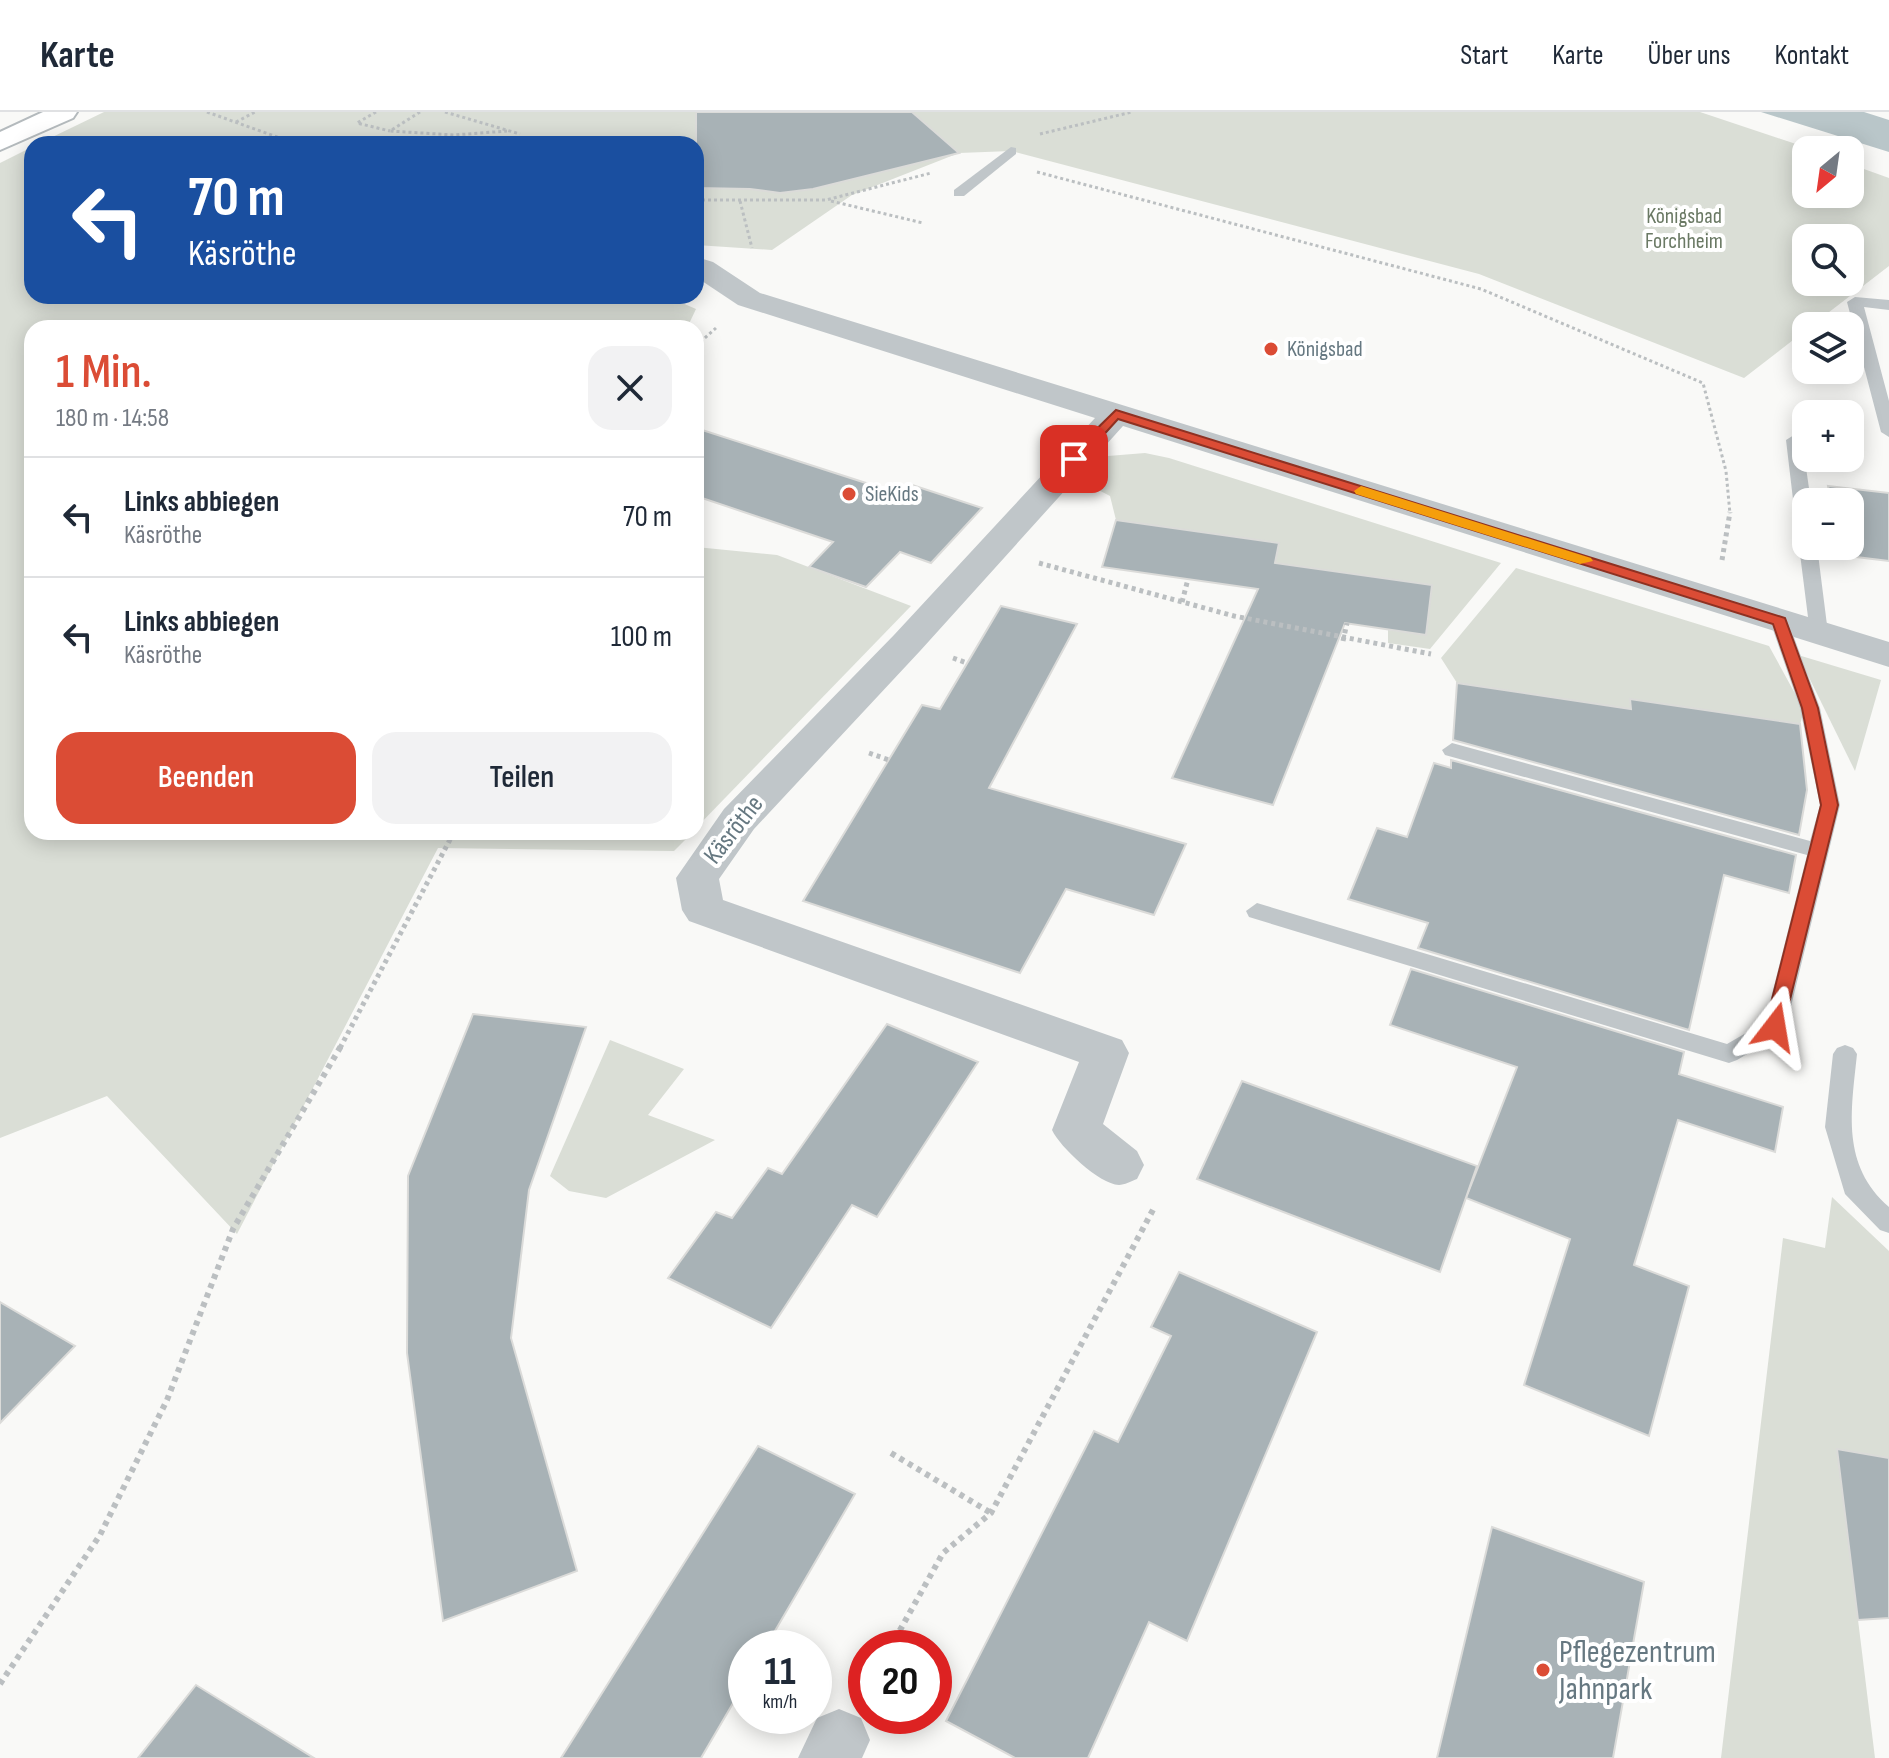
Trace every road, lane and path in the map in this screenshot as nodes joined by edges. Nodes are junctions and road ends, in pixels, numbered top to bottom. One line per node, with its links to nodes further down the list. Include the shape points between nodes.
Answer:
1 (64, 112): 13 (main road)
2 (207, 112): 8 (path)
3 (255, 112): 8 (path)
4 (376, 112): 9 (path, via 357,123)
5 (420, 112): 9 (path)
6 (445, 112): 10 (path)
7 (1132, 112): 14 (path, via 1029,137)
8 (235, 122): 12 (path)
9 (390, 131): 10 (path)
10 (507, 131): 11 (path)
11 (520, 134)
12 (274, 136)
13 (0, 142)
14 (1011, 151): 15 (lane)
15 (997, 161): 16 (lane); 18 (path, via 986,158); 27 (path, via 1481,289 1703,383 1724,455 1731,535)
16 (959, 193)
17 (704, 200): 18 (path)
18 (826, 200): 19 (path)
19 (923, 223)
20 (704, 271): 22 (street, via 749,299)
21 (1889, 305): 23 (lane, via 1855,302)
22 (1116, 414): 24 (street, Käsröthe); 27 (street)
23 (1889, 432)
24 (992, 550): 28 (path); 40 (street, Käsröthe, via 739,819 697,878 699,889 704,910 1106,1053 1076,1130)
25 (1810, 560): 31 (lane)
26 (1188, 579): 28 (path)
27 (1709, 599): 29 (street)
28 (1182, 602): 32 (path)
29 (1779, 621): 31 (street); 37 (lane, via 1810,708 1830,805)
30 (1347, 623): 32 (path)
31 (1819, 633): 34 (street)
32 (1343, 641): 33 (path)
33 (1431, 654)
34 (1889, 655)
35 (1452, 750): 37 (lane)
36 (450, 840): 45 (path, via 358,1018 233,1229 167,1400 100,1535)
37 (1818, 851): 38 (lane, via 1775,1027 1729,1054)
38 (1257, 911)
39 (1845, 1054): 41 (lane, via 1837,1127 1857,1194)
40 (1120, 1165): 43 (path, via 1165,1187)
41 (1889, 1222)
42 (891, 1453): 43 (path)
43 (991, 1513): 44 (path, via 943,1553)
44 (900, 1630)
45 (0, 1684)

